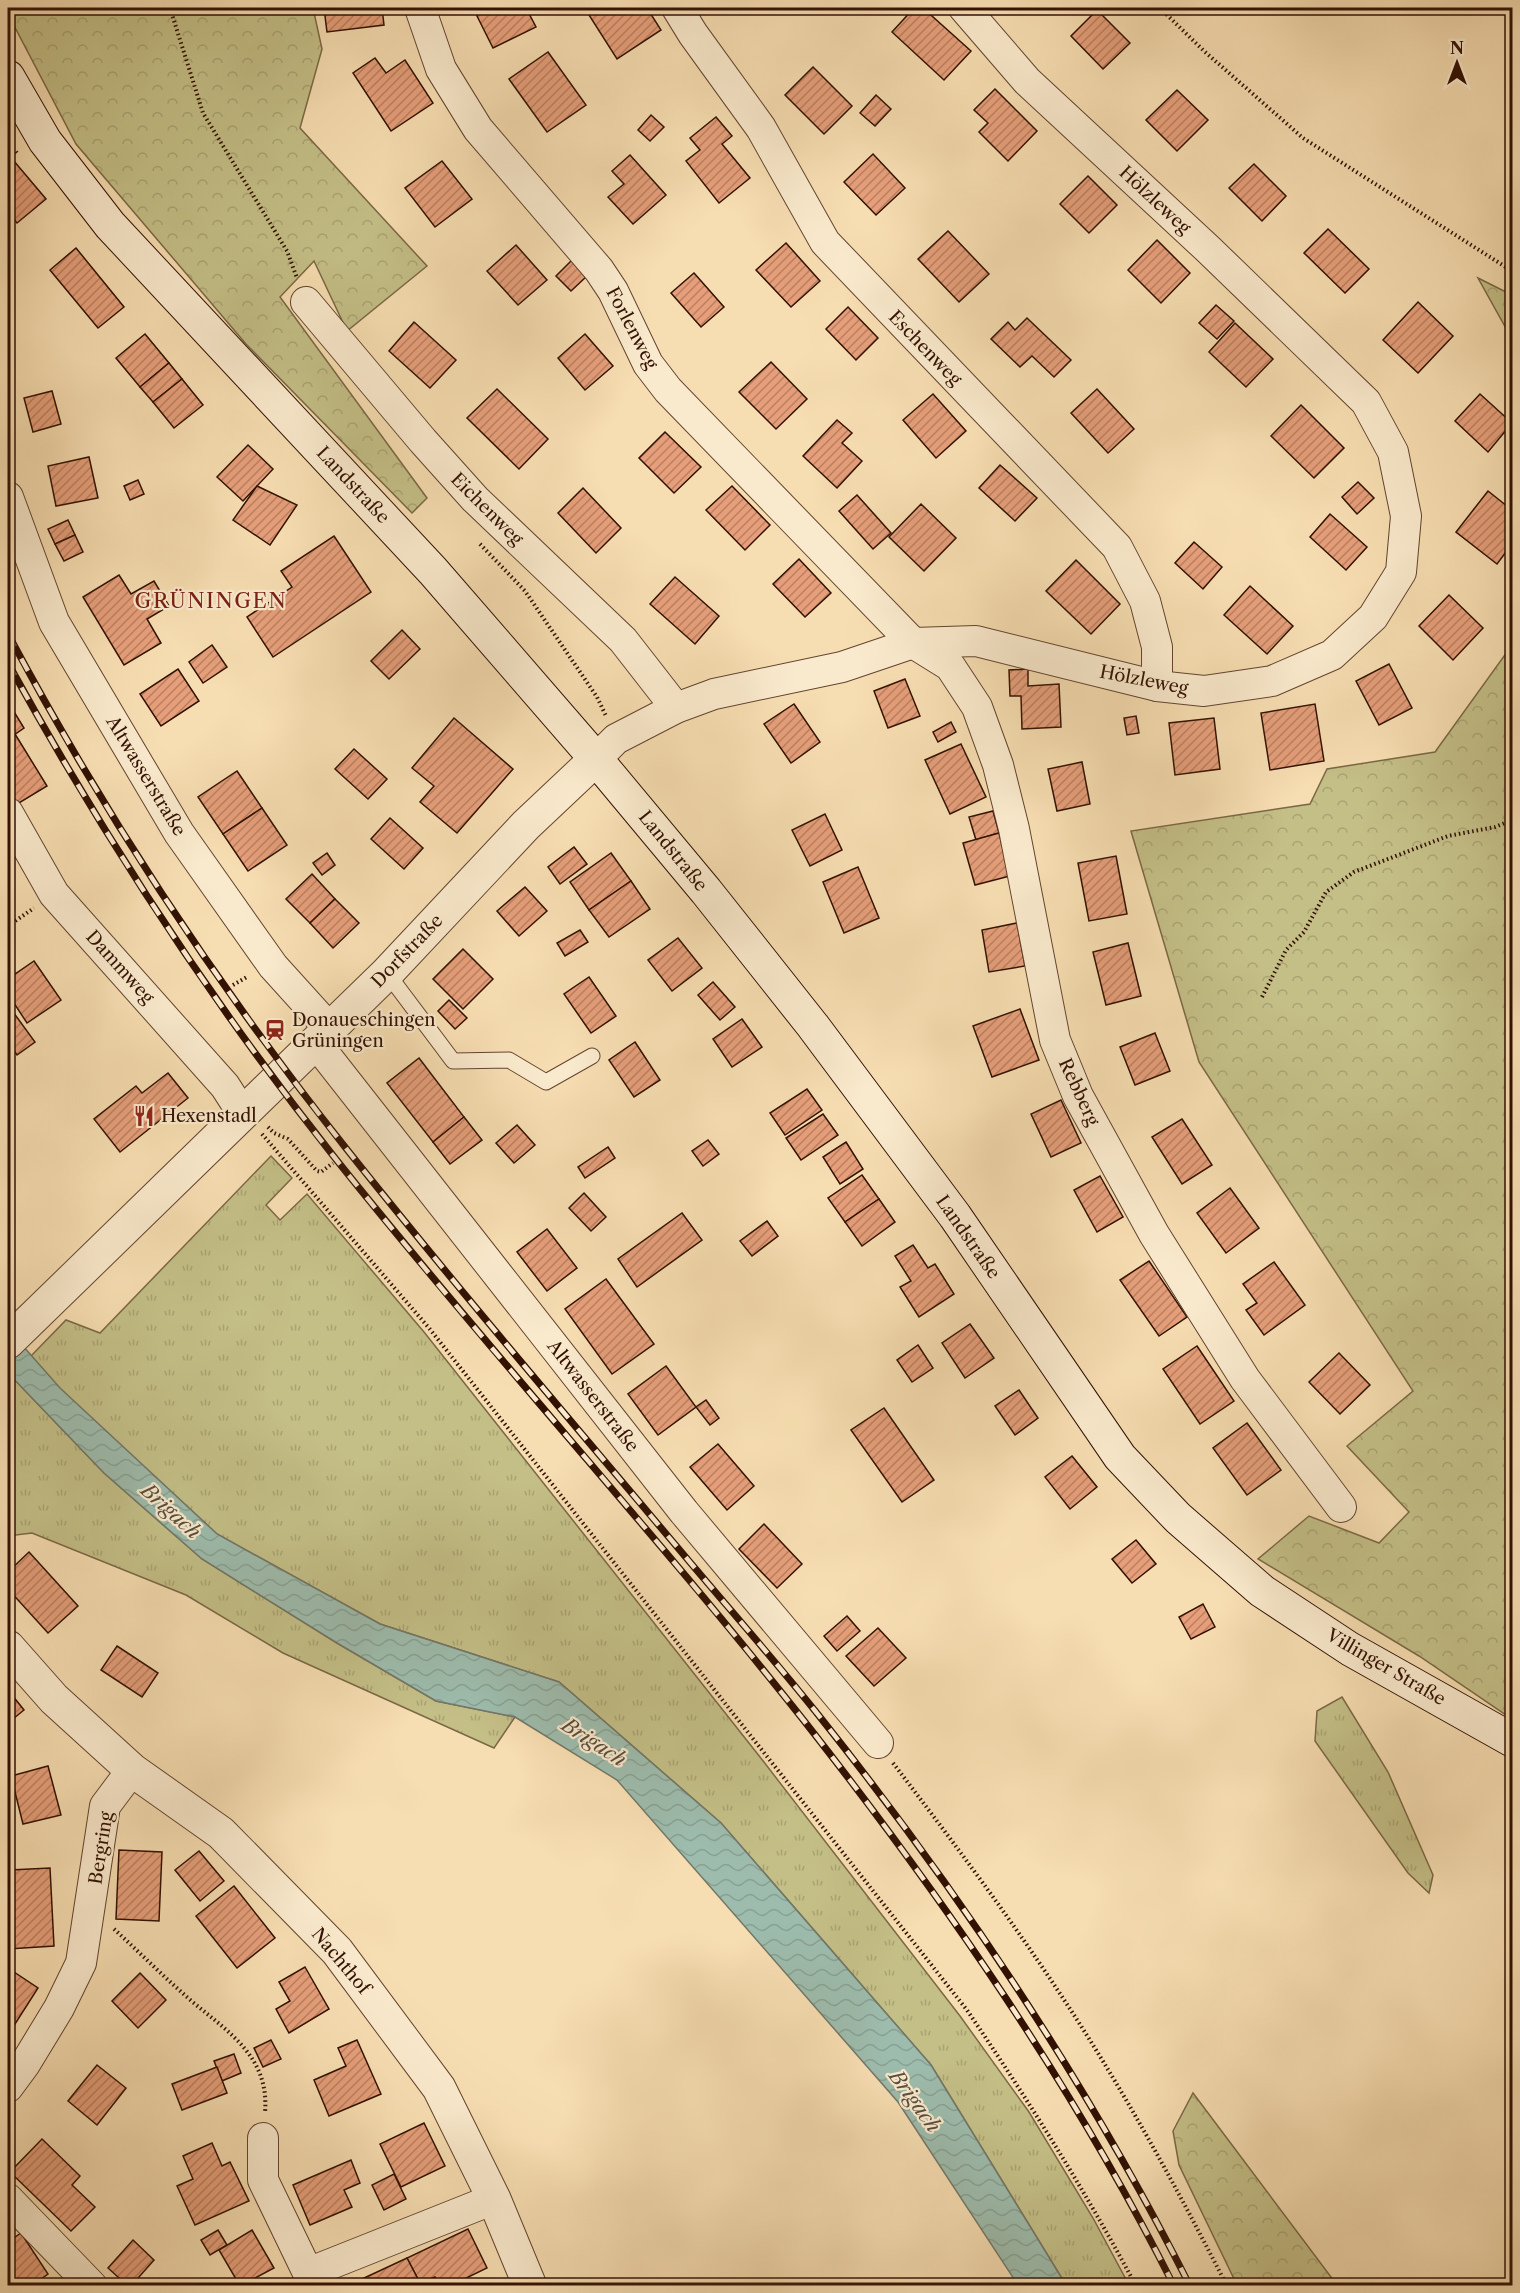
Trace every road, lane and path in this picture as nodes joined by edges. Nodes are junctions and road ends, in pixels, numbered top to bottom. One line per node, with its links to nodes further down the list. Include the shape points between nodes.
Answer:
1 (420, 8): 9 (street, Forlenweg, via 441,69 478,129 599,270 648,364 668,390)
2 (677, 8): 10 (street, Eschenweg, via 761,128 825,242 1117,547 1145,601 1157,647)
3 (964, 8): 10 (street, Hölzleweg, via 1027,81 1366,402 1392,452 1406,516 1401,572 1373,617 1332,655 1272,681 1204,691)
4 (1161, 8): 6 (path, via 1303,138)
5 (8, 77): 12 (main road, Landstraße, via 45,141 117,233 433,571)
6 (1512, 271)
7 (306, 302): 11 (street, Eichenweg, via 475,499 623,640)
8 (8, 497): 19 (street, Altwasserstraße, via 54,622 179,833)
9 (913, 642): 10 (street, Hölzleweg, via 976,641); 11 (street, Hölzleweg, via 842,667 714,694); 24 (street, Rebberg, via 950,666 980,717 998,765 1055,1040 1078,1096 1154,1234 1245,1379)
10 (1157, 686)
11 (676, 708): 12 (street, Hölzleweg, via 616,739)
12 (596, 759): 15 (main road, Dorfstraße, via 526,825); 25 (main road, Landstraße, via 813,1026 955,1216 1120,1456 1178,1518)
13 (8, 813): 21 (street, Dammweg, via 54,894 225,1086)
14 (1512, 820): 18 (path, via 1448,836 1354,872 1326,892 1304,932 1286,950)
15 (387, 973): 19 (main road, Dorfstraße); 20 (lane, via 453,1061 509,1060 546,1082)
16 (241, 979): 17 (path)
17 (233, 985)
18 (1262, 997)
19 (323, 1036): 21 (main road, Dorfstraße); 28 (street, Altwasserstraße, via 684,1512)
20 (592, 1056)
21 (243, 1114): 23 (main road, Dorfstraße)
22 (333, 1163): 38 (path, via 317,1171 282,1135 274,1133 267,1139 429,1328 967,2010 1034,2108 1099,2215)
23 (8, 1342)
24 (1341, 1507)
25 (1262, 1591): 27 (main road, Villinger Straße, via 1350,1649)
26 (8, 1647): 29 (main road, via 54,1699)
27 (1512, 1740)
28 (878, 1743): 39 (path, via 956,1844 1104,2062)
29 (132, 1770): 30 (street, Bergring, via 105,1806); 34 (main road, Nachthof, via 221,1833 337,1952 439,2088)
30 (92, 1908): 31 (street, Bergring, via 81,1963 60,2008); 32 (path, via 245,2047 267,2095)
31 (8, 2086)
32 (262, 2138): 35 (street, via 263,2180)
33 (8, 2199): 36 (street)
34 (494, 2199): 35 (street); 37 (main road, Nachthof)
35 (311, 2279)
36 (92, 2286)
37 (530, 2286)
38 (1136, 2286)
39 (1227, 2286)

